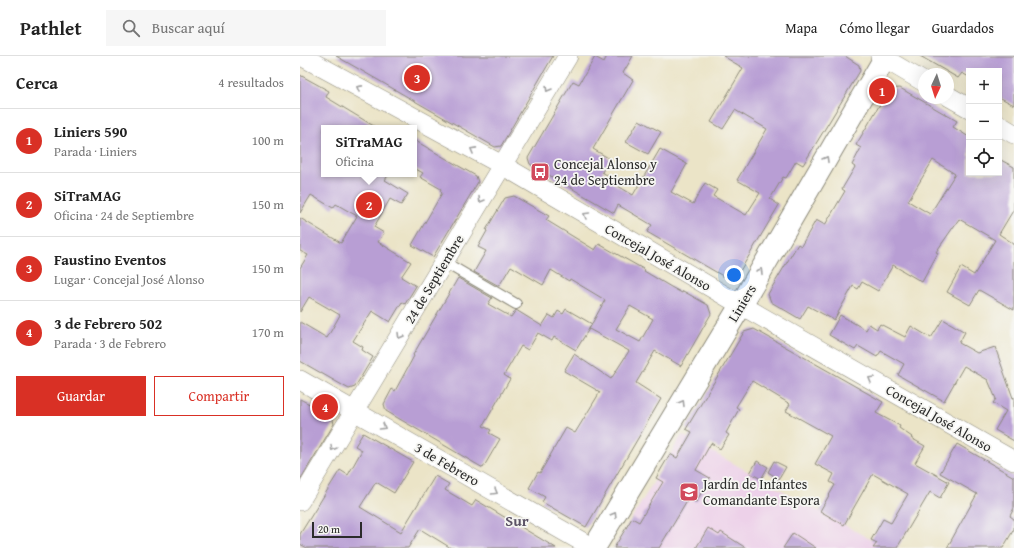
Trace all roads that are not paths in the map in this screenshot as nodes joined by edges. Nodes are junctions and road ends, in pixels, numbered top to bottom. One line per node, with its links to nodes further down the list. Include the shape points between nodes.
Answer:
1 (301, 56): 9 (street, Concejal José Alonso, one-way to 1)
2 (568, 56): 9 (street, 24 de Septiembre, one-way to 9)
3 (883, 57): 4 (street); 12 (street, Liniers, one-way to 3)
4 (918, 78)
5 (954, 99): 6 (street)
6 (966, 106)
7 (1002, 127): 8 (street)
8 (1014, 134)
9 (502, 165): 10 (street, 24 de Septiembre, one-way to 10); 12 (street, Concejal José Alonso, one-way to 9)
10 (444, 262): 11 (lane); 14 (street, 24 de Septiembre, one-way to 14)
11 (516, 304)
12 (741, 305): 15 (street, Concejal José Alonso, one-way to 12); 17 (street, Liniers, one-way to 12)
13 (300, 380): 14 (street, 3 de Febrero)
14 (355, 411): 16 (street, 24 de Septiembre, one-way to 16); 17 (street, 3 de Febrero, one-way to 17)
15 (1014, 461)
16 (300, 502)
17 (594, 548)

